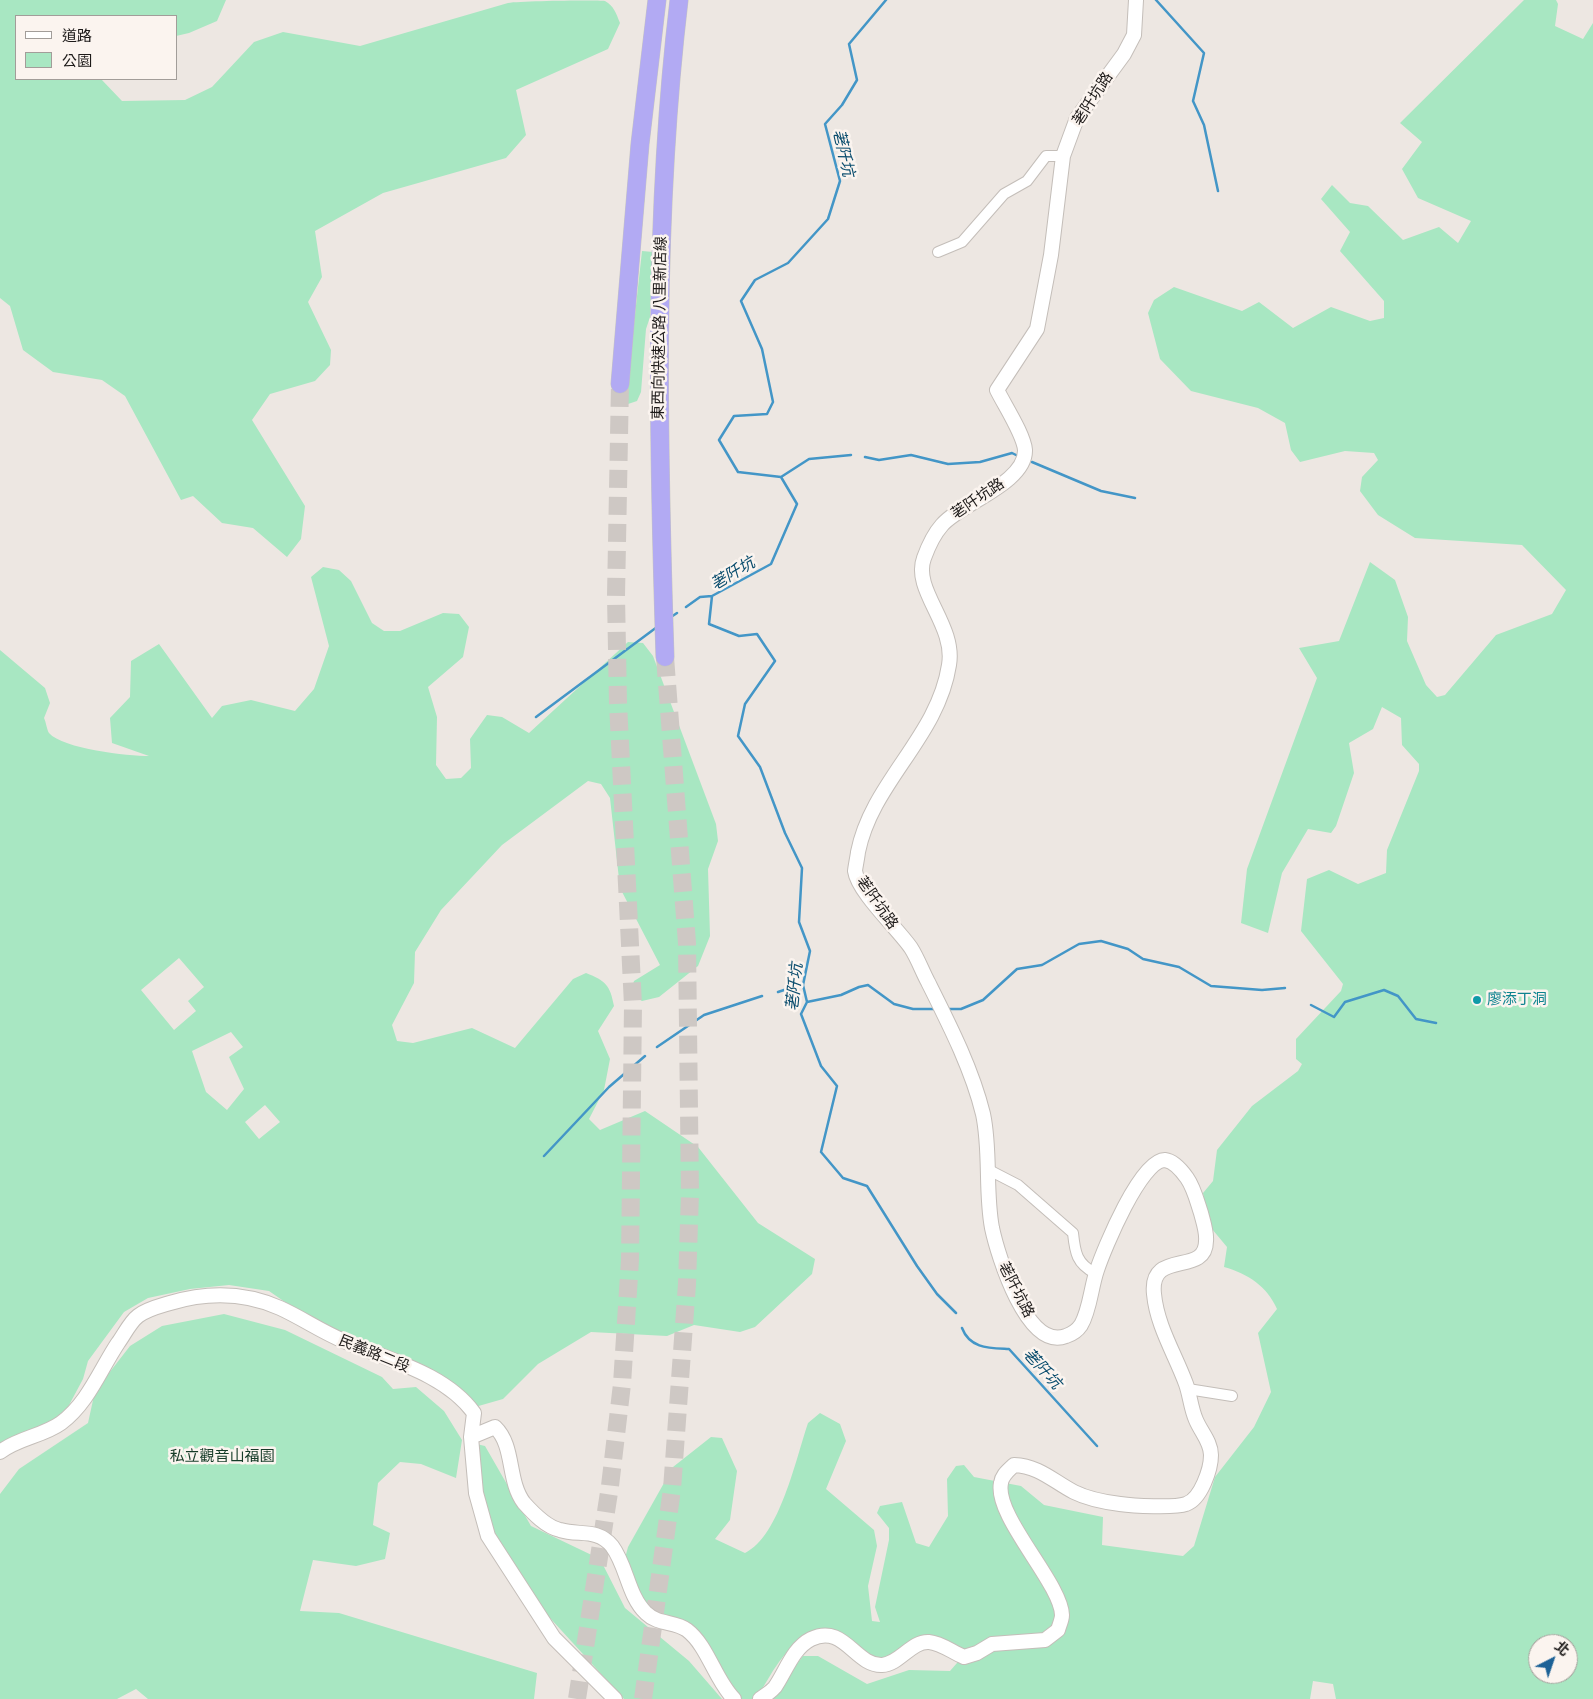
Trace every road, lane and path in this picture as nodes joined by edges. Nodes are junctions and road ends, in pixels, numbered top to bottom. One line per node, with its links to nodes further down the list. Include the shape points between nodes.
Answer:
1 (657, 0): 6 (highway, 東西向快速公路 八里新店線, via 640,144)
2 (679, 0): 7 (highway, 東西向快速公路 八里新店線, via 663,212 658,380)
3 (1136, 0): 4 (street, 荖阡坑路, via 1134,35 1077,118)
4 (1064, 156): 5 (street, via 1046,156 1027,181 1004,194 962,242); 8 (street, 荖阡坑路, via 1038,329 997,390 1025,446 1024,459 1010,477 942,525 926,550 920,570 947,632 950,663 926,732 876,802 864,828 855,872 861,886 911,948 941,1007 984,1117)
5 (938, 252)
6 (620, 384)
7 (665, 657)
8 (987, 1169): 9 (street, via 1018,1185 1073,1234 1075,1255 1085,1268); 9 (street, 荖阡坑路, via 991,1222 1000,1264 1037,1329 1055,1339 1073,1333 1082,1323)
9 (1095, 1273): 10 (street, 荖阡坑路, via 1108,1241 1144,1174 1161,1160 1169,1160 1186,1175 1194,1189 1207,1244 1202,1256 1164,1267 1153,1286 1159,1320)
10 (1188, 1389): 11 (street); 16 (street, 荖阡坑路, via 1195,1418 1212,1453 1203,1485 1194,1499 1185,1505 1129,1506 1100,1501 1074,1492 1044,1472 1028,1466 1014,1466 1004,1474 1000,1484 1002,1500 1062,1614 1058,1630 1045,1640 992,1644 964,1657 926,1642 897,1661 881,1665 864,1660 840,1639 823,1635 811,1639 797,1650 774,1689)
11 (1232, 1396)
12 (471, 1437): 13 (street, 民義路二段, via 474,1413 449,1387 320,1332 258,1299 223,1294 190,1297 157,1306 138,1316 84,1401 61,1423); 14 (street, 民義路二段, via 476,1493 488,1536 554,1638); 15 (street, via 495,1427 503,1434 515,1486 523,1502 538,1518 558,1530 589,1532 601,1536 612,1546 636,1599 646,1613 659,1622 686,1629 696,1639)
13 (0, 1452)
14 (615, 1699)
15 (734, 1699)
16 (760, 1699)

